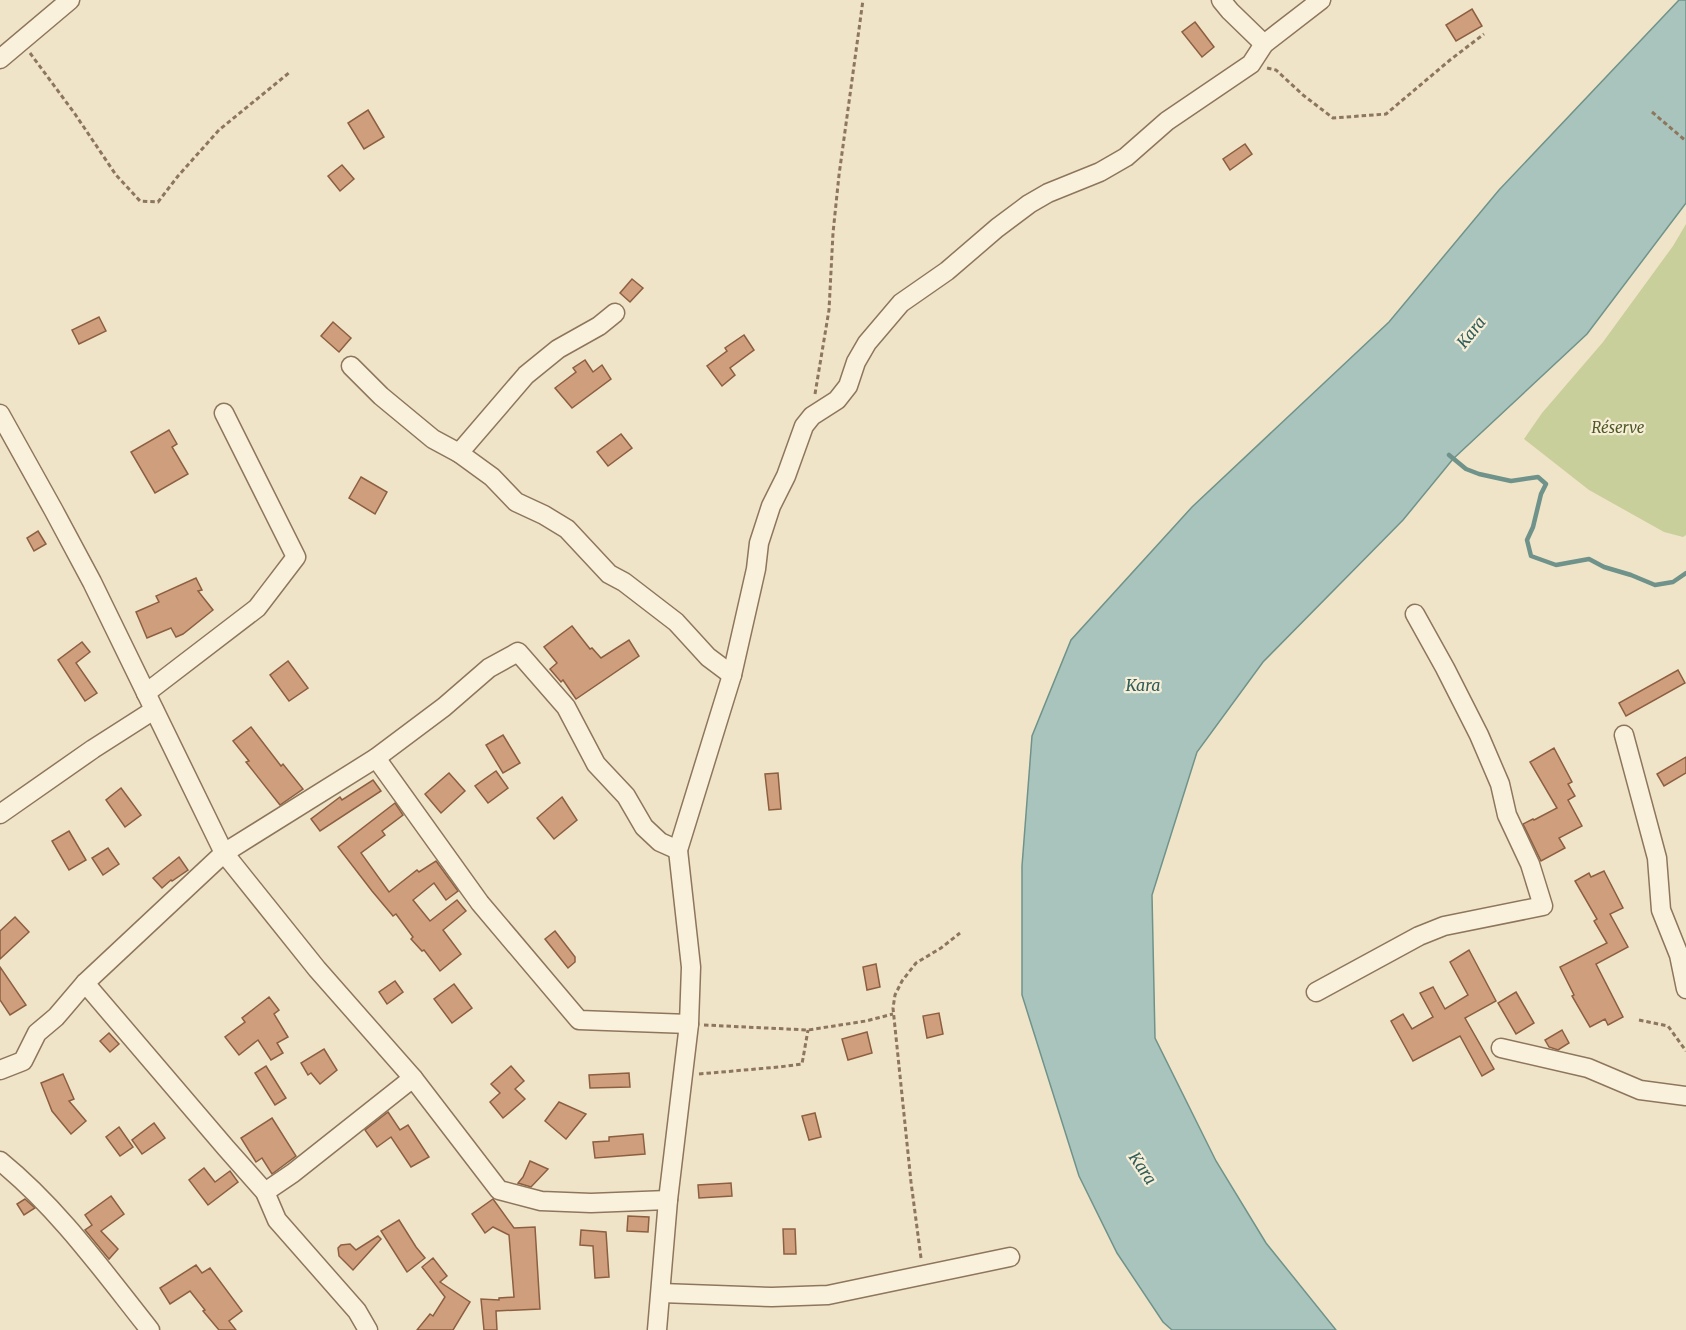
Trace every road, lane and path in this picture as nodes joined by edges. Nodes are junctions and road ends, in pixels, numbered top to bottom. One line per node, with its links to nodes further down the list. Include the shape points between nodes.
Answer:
1 (70, 0): 6 (street)
2 (863, 0): 17 (path, via 839,175 829,310)
3 (1221, 0): 7 (street)
4 (1322, 0): 7 (street)
5 (1484, 34): 9 (path, via 1386,114 1333,118 1276,70)
6 (21, 42): 8 (street); 10 (path, via 116,175 140,201 158,202 219,130)
7 (1264, 44): 9 (street)
8 (0, 59)
9 (1251, 64): 17 (street, via 1167,121 1126,157 1029,204 901,303 867,344 848,386 837,400)
10 (290, 72)
11 (1652, 112): 12 (path)
12 (1686, 141)
13 (615, 313): 18 (street, via 558,349 526,375)
14 (351, 366): 18 (street, via 433,439)
15 (224, 413): 21 (street, via 296,557 257,608)
16 (0, 414): 21 (street, via 92,582)
17 (812, 417): 20 (street, via 804,426 759,543)
18 (459, 453): 20 (street, via 492,477 516,502 567,529 609,574 676,622 708,657)
19 (1415, 614): 31 (street, via 1479,735 1543,906 1444,926)
20 (732, 675): 26 (street)
21 (146, 693): 22 (street)
22 (154, 710): 25 (street); 27 (street)
23 (1624, 735): 30 (street, via 1657,858 1661,910 1679,955)
24 (376, 758): 26 (street, via 489,668 518,652 566,707 596,764 626,796 644,827 660,842); 27 (street); 34 (street, via 480,903 579,1020)
25 (0, 814)
26 (678, 850): 34 (street, via 691,967)
27 (224, 853): 29 (street); 40 (street, via 317,969)
28 (960, 933): 32 (path, via 916,963 902,981)
29 (85, 983): 38 (street, via 37,1033 23,1061); 43 (street)
30 (1686, 989)
31 (1316, 992)
32 (893, 1014): 35 (path); 46 (path)
33 (1639, 1020): 37 (path, via 1668,1026)
34 (689, 1024): 35 (path); 39 (street)
35 (808, 1030): 39 (path, via 802,1064)
36 (1501, 1048): 41 (street, via 1588,1068 1640,1090)
37 (1686, 1051)
38 (0, 1070)
39 (682, 1075): 44 (street)
40 (413, 1078): 43 (street); 44 (street, via 499,1190 542,1200 591,1203)
41 (1686, 1096)
42 (0, 1161): 48 (street, via 49,1206)
43 (265, 1192): 49 (street, via 277,1220 357,1311)
44 (668, 1200): 47 (street)
45 (1010, 1257): 46 (street)
46 (923, 1275): 47 (street, via 828,1295)
47 (661, 1293): 50 (street)
48 (150, 1330)
49 (368, 1330)
50 (657, 1330)

